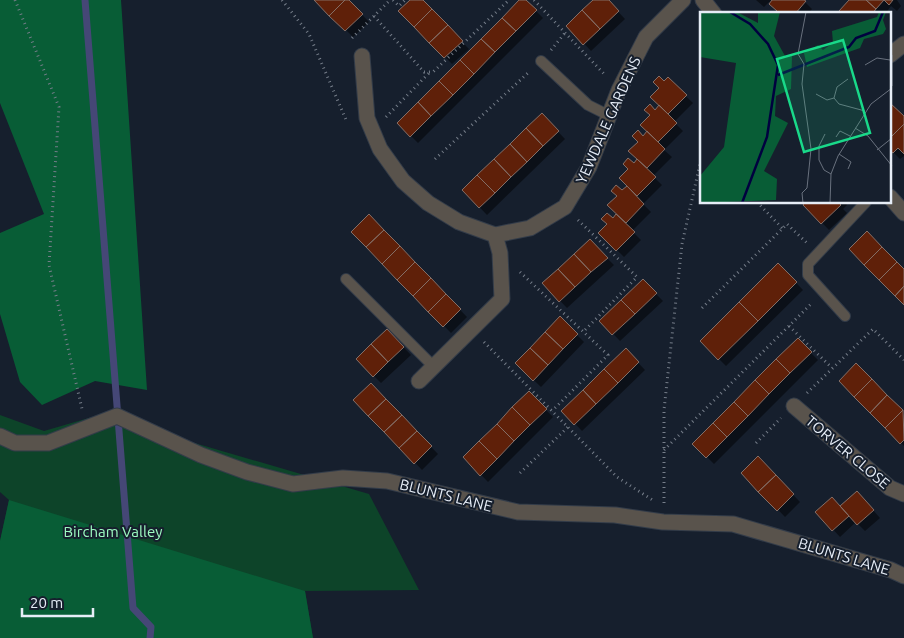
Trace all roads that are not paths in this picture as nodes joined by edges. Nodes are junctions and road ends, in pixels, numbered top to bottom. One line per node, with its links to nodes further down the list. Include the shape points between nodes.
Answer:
1 (683, 0): 8 (street, YEWDALE GARDENS, via 646,37 619,90)
2 (703, 0): 3 (street)
3 (712, 12)
4 (904, 44): 5 (street)
5 (892, 53)
6 (362, 56): 12 (street, via 367,118 380,149 403,181 428,203 459,222)
7 (541, 61): 8 (lane, via 588,105)
8 (610, 116): 12 (street, YEWDALE GARDENS, via 589,168 565,207 530,228)
9 (892, 199): 11 (street)
10 (864, 204): 14 (lane, via 808,264 808,274)
11 (904, 213)
12 (495, 235): 15 (street, via 500,253 502,299)
13 (346, 279): 15 (lane)
14 (845, 316)
15 (433, 366): 16 (street)
16 (419, 380)
17 (794, 406): 19 (street, TORVER CLOSE, via 890,488)
18 (0, 436): 20 (street, BLUNTS LANE, via 15,443 48,443 117,416 201,455 293,484 343,478 387,481 518,512 733,524)
19 (904, 494)
20 (904, 576)

